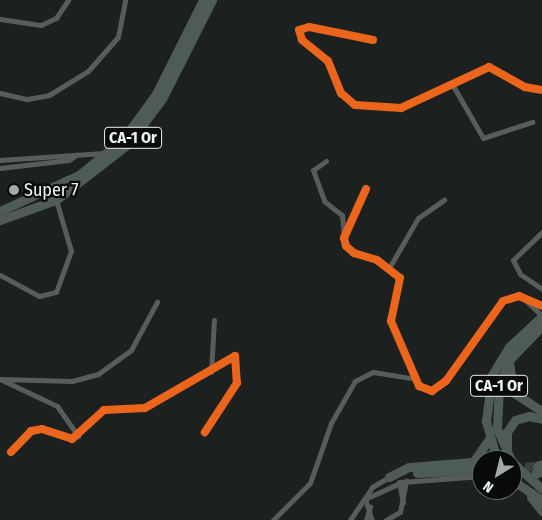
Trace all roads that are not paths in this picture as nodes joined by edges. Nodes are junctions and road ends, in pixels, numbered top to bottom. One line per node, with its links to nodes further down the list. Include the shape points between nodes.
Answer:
1 (68, 0): 5 (street, via 56,18 41,25)
2 (124, 0): 9 (street, via 118,37 88,71 44,96 27,98)
3 (203, 0): 11 (highway, CA-1 Or, via 156,94)
4 (212, 0): 18 (highway, CA-1 Or, via 150,117 112,159)
5 (0, 19)
6 (373, 40): 7 (street, via 309,27 299,30 302,40 328,61 341,93 356,105 402,108)
7 (452, 84): 8 (street, via 489,67 525,87); 10 (street, via 483,138)
8 (542, 90)
9 (0, 93)
10 (532, 122)
11 (109, 153): 14 (street); 16 (highway, CA-1 Or)
12 (0, 161): 14 (street)
13 (326, 161): 23 (street, via 313,170 324,201 342,215)
14 (19, 163): 15 (street)
15 (0, 168)
16 (79, 175): 18 (highway, via 56,192); 20 (highway, CA-1 Or)
17 (366, 189): 23 (street)
18 (56, 200): 21 (highway, CA-1 Or); 25 (street, via 71,251 58,288 53,294 39,296)
19 (444, 200): 24 (street, via 418,218)
20 (0, 211)
21 (0, 220)
22 (542, 232): 26 (street, via 513,260 520,274)
23 (344, 238): 24 (street, via 349,250)
24 (389, 268): 35 (street, via 402,285 391,321)
25 (1, 276)
26 (542, 289)
27 (524, 298): 29 (street); 30 (street); 35 (street, via 512,296 503,301 441,385 425,390)
28 (157, 302): 36 (street, via 131,350 98,374 72,381)
29 (542, 306)
30 (542, 316): 41 (highway, CA-1 Or, via 505,352 492,375 486,409)
31 (214, 320): 34 (street)
32 (542, 326): 33 (highway, CA-1 Or)
33 (509, 360): 37 (highway, via 514,392); 43 (highway, CA-1 Or, via 496,409 499,438)
34 (211, 372): 39 (street, via 228,358 238,359 237,383); 40 (street, via 145,408 104,410)
35 (412, 378): 61 (street, via 373,372 355,381 331,423 310,483)
36 (0, 379): 40 (street, via 57,406)
37 (542, 411)
38 (542, 419): 44 (highway, via 523,416 512,424 506,436)
39 (204, 432)
40 (78, 436): 45 (street, via 66,439 42,429 32,431)
41 (490, 439): 42 (highway, CA-1 Or); 50 (highway, via 473,462 409,467)
42 (494, 450)
43 (506, 450)
44 (509, 450)
45 (11, 452)
46 (522, 470): 54 (highway, CA-1 Or)
47 (540, 470): 49 (street)
48 (472, 471): 50 (highway)
49 (522, 473)
50 (389, 477): 56 (street, via 376,483)
51 (472, 477): 52 (street)
52 (406, 481): 53 (street); 58 (street)
53 (399, 482): 56 (street); 58 (street)
54 (541, 489)
55 (524, 490): 57 (highway); 60 (highway)
56 (365, 499): 59 (street); 62 (street)
57 (542, 500)
58 (403, 503): 65 (street, via 397,516)
59 (370, 507): 63 (street); 64 (street)
60 (542, 511)
61 (272, 520)
62 (350, 520)
63 (366, 520)
64 (372, 520)
65 (386, 520)

